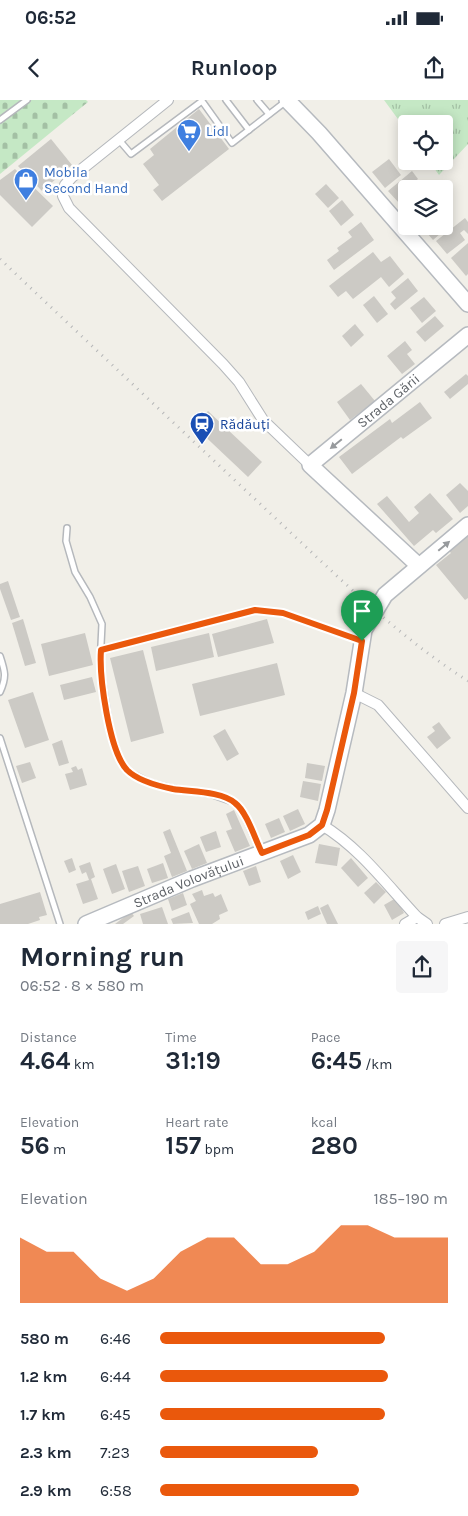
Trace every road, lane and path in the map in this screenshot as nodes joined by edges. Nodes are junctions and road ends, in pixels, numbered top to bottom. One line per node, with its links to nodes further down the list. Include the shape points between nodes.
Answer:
1 (27, 100): 8 (lane)
2 (168, 100): 10 (street)
3 (203, 100): 9 (lane, via 232,142); 10 (lane, via 131,154)
4 (226, 100): 9 (lane)
5 (257, 100): 7 (lane)
6 (288, 100): 7 (lane); 11 (main road)
7 (269, 114): 9 (lane)
8 (0, 120)
9 (249, 130)
10 (118, 140): 13 (street, via 72,177 63,190 65,202 239,382 263,420)
11 (468, 304)
12 (468, 335): 13 (main road, Strada Gării, one-way to 13)
13 (310, 465): 16 (main road)
14 (468, 525): 16 (main road, one-way to 14)
15 (67, 528): 18 (lane, via 66,541 74,572 102,624)
16 (419, 566): 17 (main road, via 385,595 364,630)
17 (362, 641): 18 (lane, via 283,613 255,610); 21 (main road)
18 (101, 650): 25 (lane, via 100,665 110,730 119,758 127,770 150,783 210,794 236,803)
19 (0, 656): 20 (lane, via 5,672)
20 (0, 692)
21 (354, 693): 23 (street, via 378,705); 24 (main road)
22 (0, 738): 29 (lane)
23 (468, 807)
24 (322, 825): 25 (main road, Strada Volovățului, via 309,835); 26 (street, via 352,846)
25 (262, 853): 28 (main road, Strada Volovățului)
26 (417, 917): 30 (street); 31 (street)
27 (468, 917): 32 (street)
28 (90, 923)
29 (60, 924)
30 (405, 924)
31 (427, 924)
32 (446, 924)

